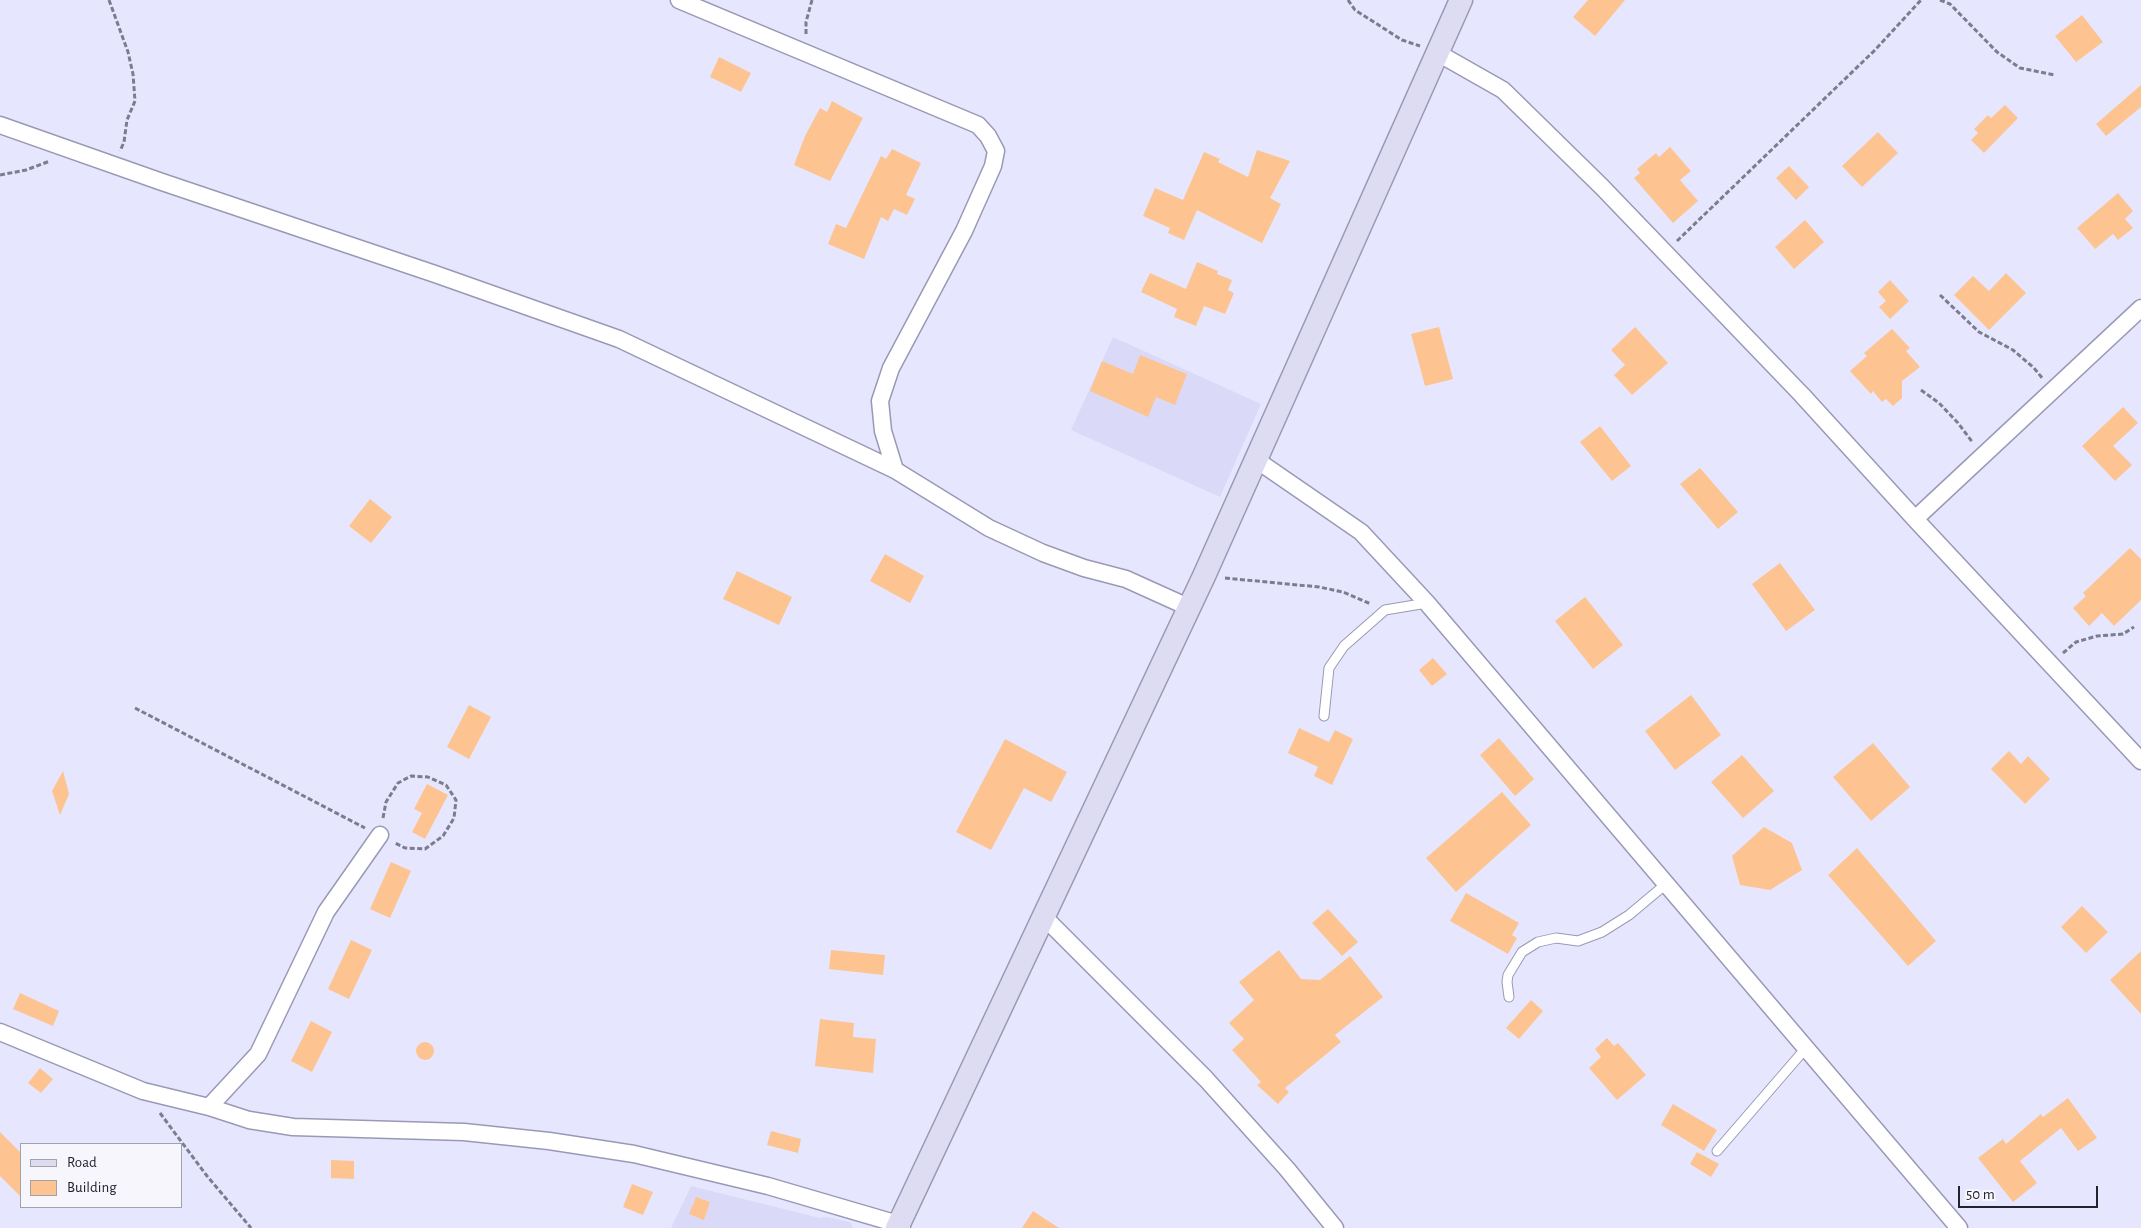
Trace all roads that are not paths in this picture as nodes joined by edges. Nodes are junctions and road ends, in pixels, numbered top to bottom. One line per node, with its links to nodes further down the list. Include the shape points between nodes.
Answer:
1 (679, 0): 8 (street, via 978,125 996,152 964,231 891,368 880,401 883,431)
2 (1461, 0): 3 (street)
3 (1436, 52): 7 (street); 9 (street, via 1503,90 1666,252)
4 (0, 125): 8 (street, via 619,339)
5 (2141, 308): 6 (street)
6 (2135, 325): 9 (street, via 2053,390)
7 (1255, 459): 10 (street, via 1361,532); 11 (street)
8 (895, 470): 11 (street, via 989,528 1043,553 1126,579)
9 (1915, 519): 13 (street)
10 (1427, 603): 12 (lane, via 1385,610 1344,646 1329,668); 15 (street)
11 (1188, 608): 16 (street)
12 (1324, 716)
13 (2141, 760)
14 (380, 836): 20 (street, via 326,912 258,1054)
15 (1666, 884): 17 (lane, via 1629,915 1602,932 1578,941 1556,938 1538,942 1522,952 1508,974); 19 (street)
16 (1043, 916): 22 (street); 23 (street, via 1206,1079)
17 (1509, 997)
18 (0, 1032): 20 (street, via 143,1091)
19 (1806, 1048): 21 (lane); 24 (street)
20 (209, 1107): 22 (street, via 249,1120 293,1127 464,1132 634,1154 768,1186)
21 (1717, 1151)
22 (899, 1227)
23 (1335, 1228)
24 (1959, 1228)

